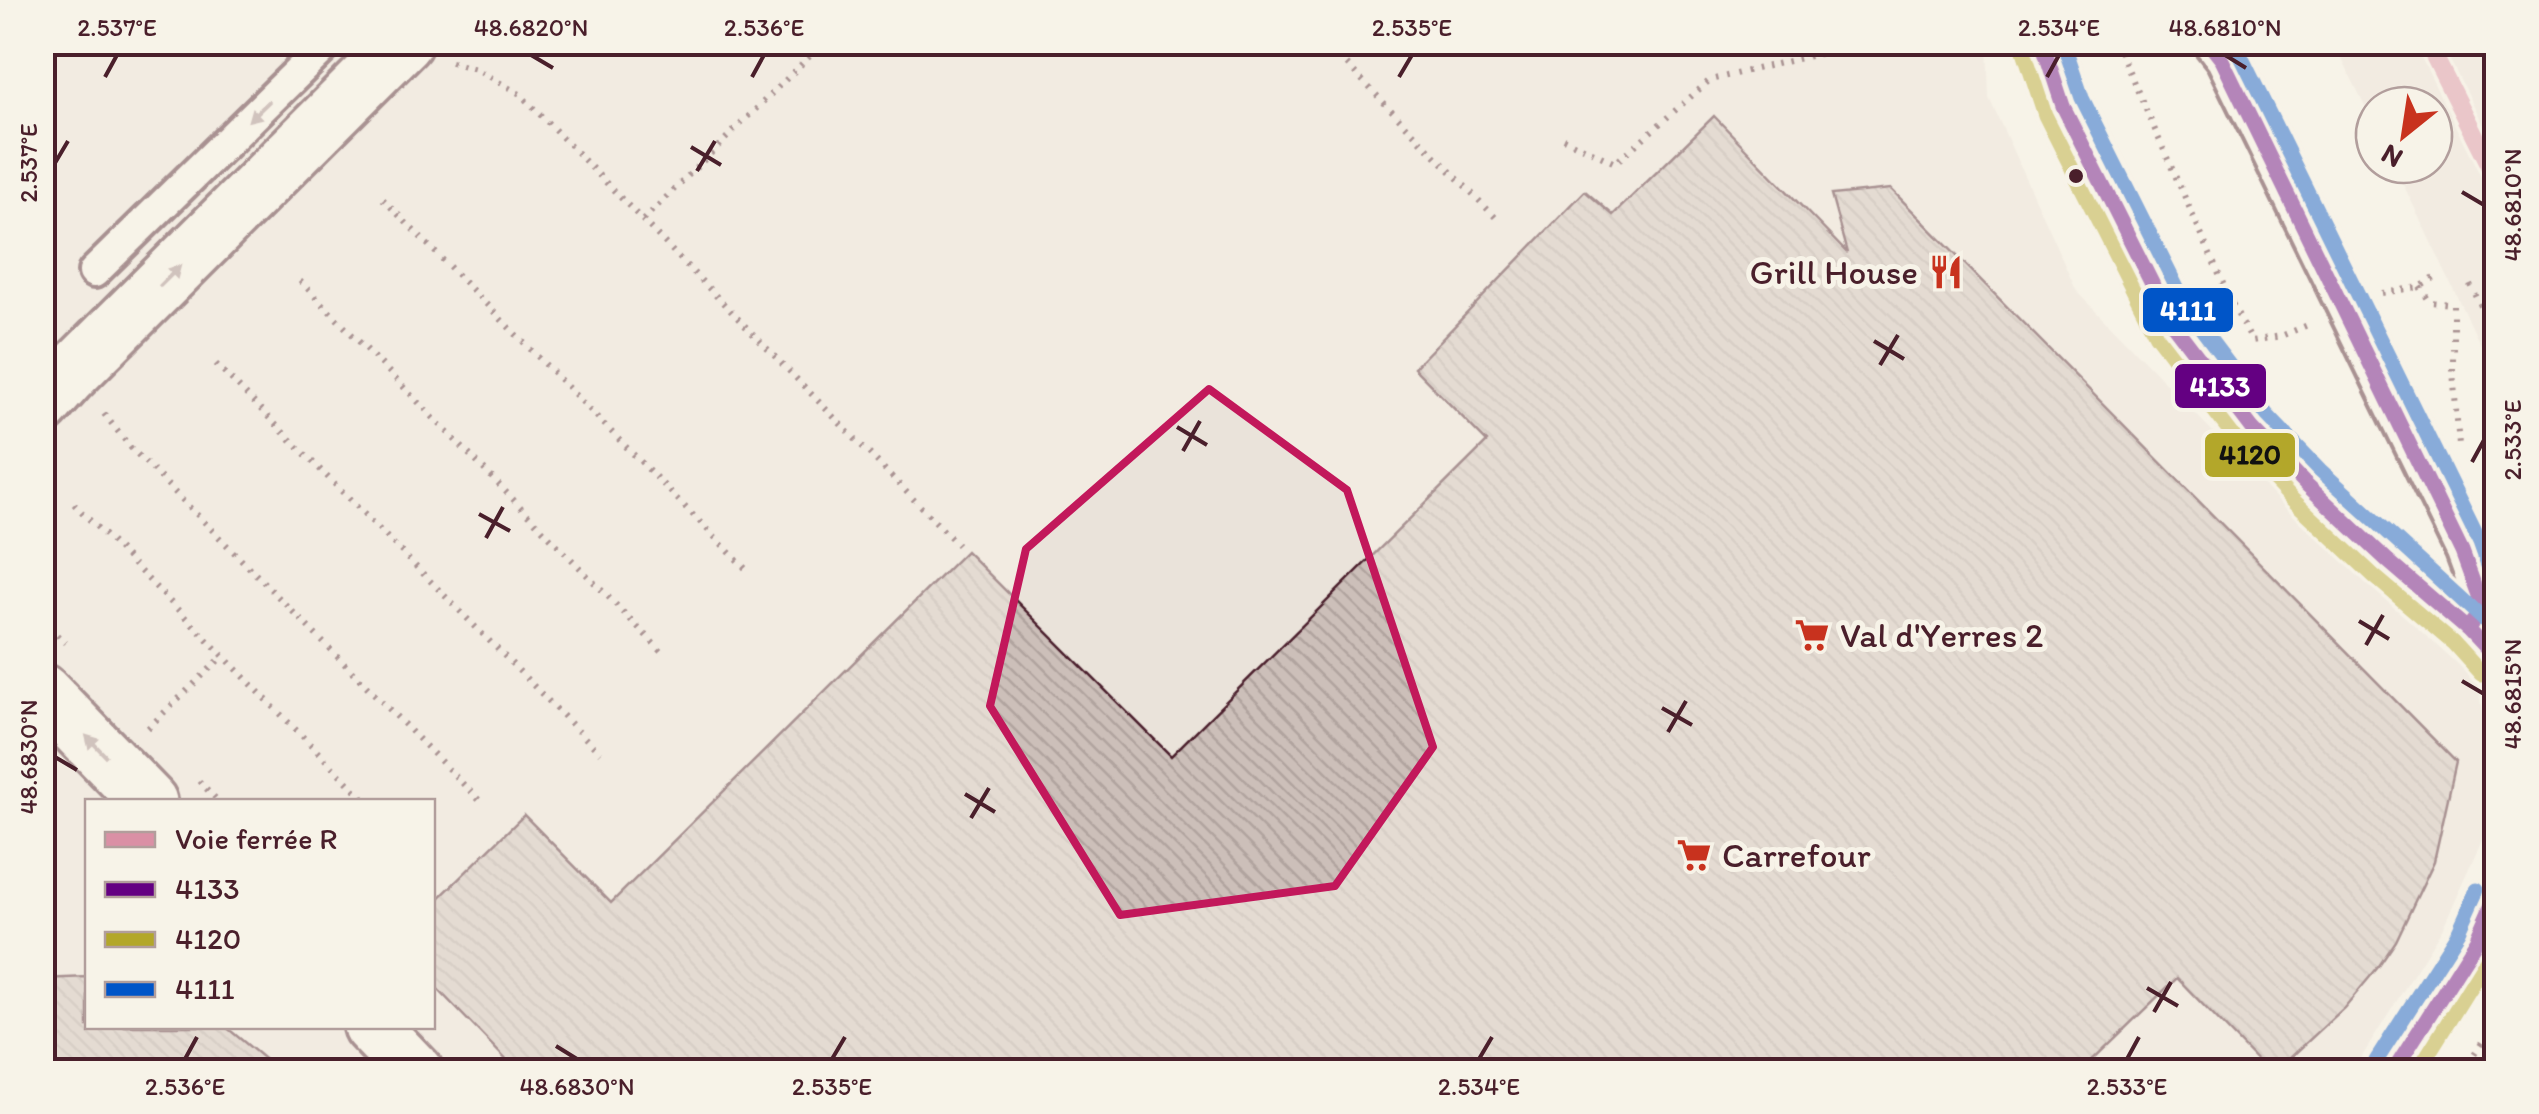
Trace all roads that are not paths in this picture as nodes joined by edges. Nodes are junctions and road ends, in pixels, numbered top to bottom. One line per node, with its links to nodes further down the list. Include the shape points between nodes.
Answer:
1 (329, 42): 5 (lane, one-way to 5)
2 (404, 42): 6 (street, one-way to 2)
3 (2042, 42): 7 (lane, via 2062,106 2172,323 2252,428)
4 (2208, 42): 7 (lane, via 2462,552 2482,609)
5 (94, 272)
6 (56, 392)
7 (2467, 629): 8 (lane)
8 (2496, 660)
9 (43, 693): 10 (street, one-way to 9)
10 (146, 799)
11 (2496, 897): 14 (lane)
12 (374, 1029): 13 (street)
13 (415, 1072)
14 (2393, 1072)

